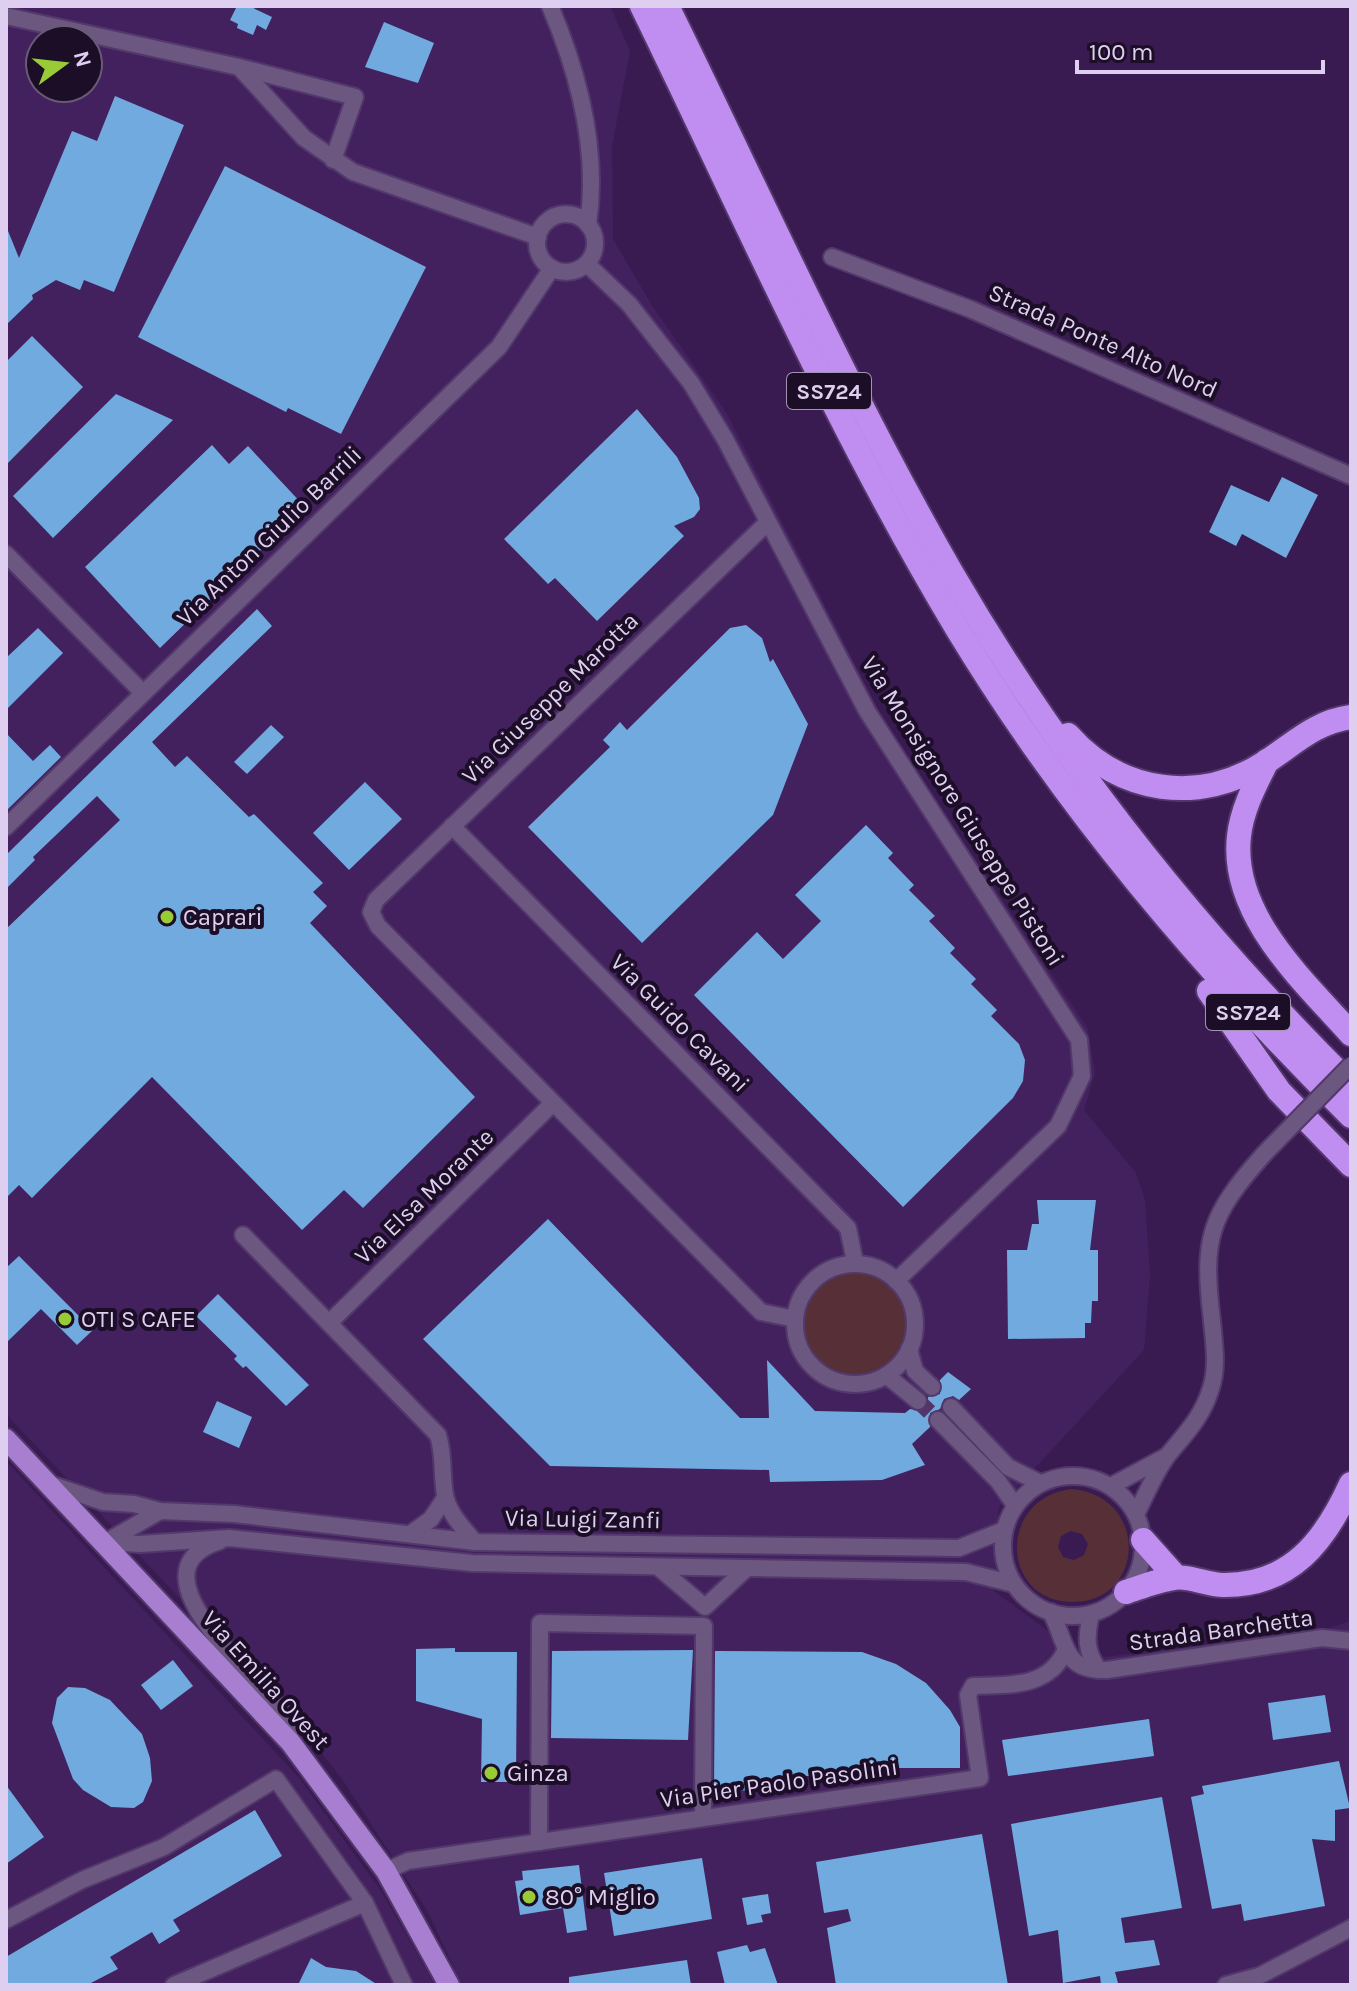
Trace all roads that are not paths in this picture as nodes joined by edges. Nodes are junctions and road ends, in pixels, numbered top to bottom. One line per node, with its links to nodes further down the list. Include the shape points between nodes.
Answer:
1 (550, 6): 7 (street, via 574,62 586,120)
2 (642, 6): 21 (highway, SS724, via 912,550 1044,760)
3 (667, 6): 15 (highway, SS724, via 869,418 951,571)
4 (6, 16): 5 (street)
5 (239, 67): 6 (street, via 304,138); 6 (street, via 355,97)
6 (333, 160): 8 (street, via 353,172)
7 (588, 225): 8 (street, via 564,215 547,222); 10 (street, via 595,249)
8 (538, 237): 11 (street, via 540,255)
9 (832, 257): 12 (street, Strada Ponte Alto Nord, via 970,309)
10 (587, 264): 11 (street, via 570,272); 13 (street, Via Monsignore Giuseppe Pistoni, via 629,304 691,383)
11 (552, 268): 16 (street, Via Anton Giulio Barrili, via 499,347)
12 (1351, 476)
13 (767, 523): 19 (street, Via Giuseppe Marotta); 30 (street, Via Monsignore Giuseppe Pistoni, via 867,711 1079,1040 1082,1076 1058,1126)
14 (6, 554): 16 (street)
15 (1014, 673): 18 (highway, via 1089,755 1134,782 1205,788); 24 (highway, SS724, via 1147,861)
16 (142, 692): 20 (street, Via Anton Giulio Barrili)
17 (1351, 717): 18 (highway, via 1304,732)
18 (1267, 761): 22 (highway, via 1243,815 1241,878 1275,945)
19 (452, 826): 25 (street, Via Giuseppe Marotta, via 376,900 371,912 378,926); 29 (street, Via Guido Cavani, via 848,1228)
20 (6, 827)
21 (1152, 902): 26 (highway, SS724, via 1252,1016); 27 (highway, via 1279,1091)
22 (1351, 1034)
23 (1351, 1065): 40 (street, bridge, via 1264,1154 1216,1215 1206,1276 1215,1361 1212,1386 1194,1427)
24 (1351, 1085)
25 (552, 1104): 31 (street, via 761,1312); 32 (street, Via Elsa Morante)
26 (1351, 1116)
27 (1351, 1165)
28 (243, 1235): 32 (street)
29 (855, 1262): 30 (street, via 878,1268); 31 (street, via 834,1267 810,1283)
30 (896, 1281): 33 (street, via 914,1312)
31 (795, 1319): 34 (street, via 800,1348 817,1371 834,1381 857,1384)
32 (329, 1323): 45 (street, via 438,1435 445,1458)
33 (909, 1349): 34 (street); 35 (street, via 915,1371)
34 (886, 1375): 36 (street)
35 (932, 1387)
36 (918, 1401)
37 (951, 1407): 41 (street, via 1008,1467)
38 (938, 1420): 46 (street)
39 (6, 1439): 42 (main road, Via Emilia Ovest)
40 (1166, 1457): 44 (street); 48 (street)
41 (1040, 1483): 44 (street, via 1077,1475); 46 (street)
42 (50, 1484): 47 (street, Via Luigi Zanfi, via 103,1502); 53 (main road, Via Emilia Ovest)
43 (1351, 1484): 57 (highway, via 1325,1535 1276,1574 1237,1585)
44 (1111, 1486): 48 (street)
45 (445, 1498): 50 (street, via 431,1519); 54 (street)
46 (1015, 1505): 49 (street)
47 (160, 1511): 50 (street, Via Luigi Zanfi); 53 (street)
48 (1136, 1514): 52 (street)
49 (1004, 1530): 54 (street, Via Luigi Zanfi, via 959,1548); 58 (street, via 1004,1561)
50 (413, 1532): 54 (street, Via Luigi Zanfi)
51 (229, 1538): 53 (street, Via Luigi Zanfi); 55 (street, Via Luigi Zanfi, via 472,1563); 67 (street, via 210,1544 195,1557 187,1574 187,1592 196,1613 284,1714)
52 (1143, 1540): 57 (highway); 59 (street, via 1140,1567)
53 (106, 1542): 67 (main road, Via Emilia Ovest)
54 (475, 1542)
55 (658, 1567): 56 (street, Via Luigi Zanfi); 60 (street)
56 (746, 1569): 58 (street, Via Luigi Zanfi, via 966,1572); 60 (street)
57 (1176, 1577): 59 (highway)
58 (1014, 1584): 61 (street)
59 (1126, 1592): 62 (street)
60 (705, 1607): 63 (street)
61 (1051, 1612): 62 (street); 65 (street)
62 (1091, 1614): 66 (street, Strada Barchetta, via 1086,1637 1089,1656)
63 (704, 1626): 68 (street); 69 (street, via 540,1623)
64 (1351, 1641): 66 (street, Strada Barchetta, via 1322,1638)
65 (1066, 1649): 66 (street, Strada Barchetta, via 1082,1669); 68 (street, Via Pier Paolo Pasolini, via 1043,1677 973,1686 968,1695 980,1778)
66 (1099, 1670)
67 (291, 1743): 70 (main road, Via Emilia Ovest)
68 (703, 1818): 69 (street, Via Pier Paolo Pasolini)
69 (539, 1842): 70 (street, Via Pier Paolo Pasolini, via 408,1861)
70 (386, 1871): 76 (main road, Via Emilia Ovest)
71 (365, 1903): 72 (street, via 276,1779 164,1847 82,1880); 74 (street); 75 (street)
72 (6, 1920)
73 (1351, 1928): 77 (street, via 1259,1976)
74 (174, 1985)
75 (404, 1985)
76 (449, 1985)
77 (1226, 1985)

